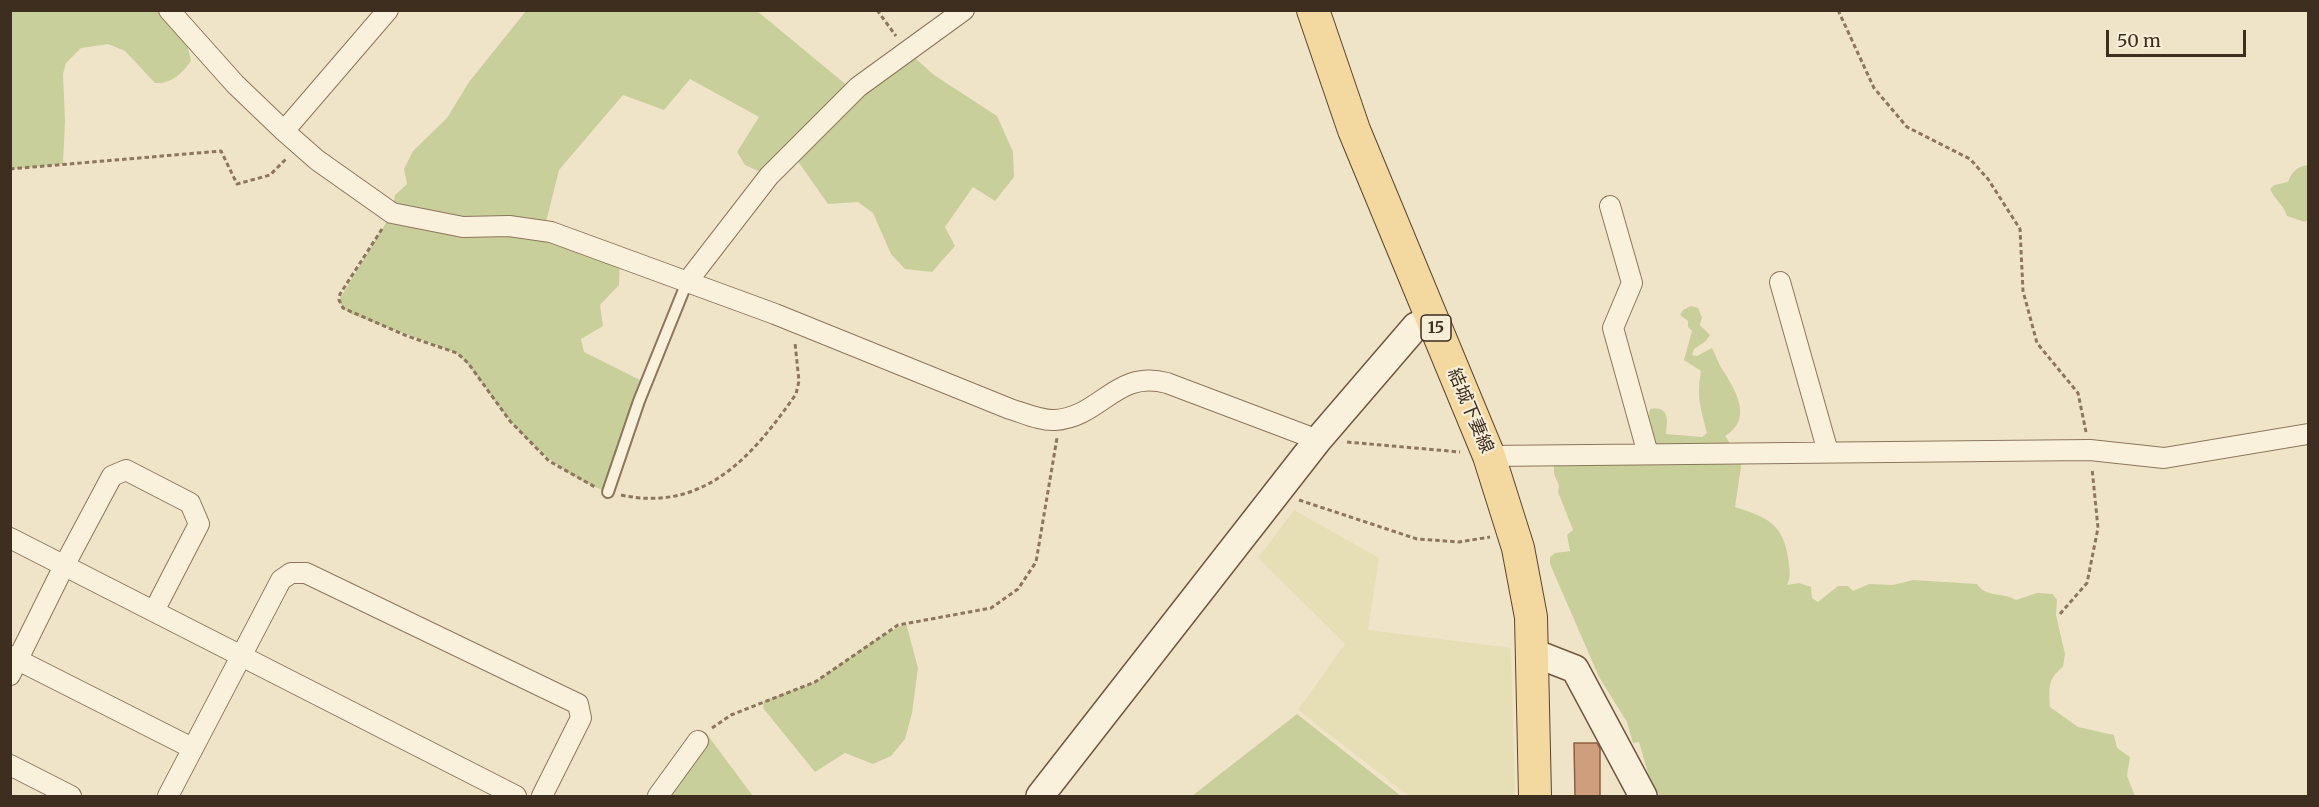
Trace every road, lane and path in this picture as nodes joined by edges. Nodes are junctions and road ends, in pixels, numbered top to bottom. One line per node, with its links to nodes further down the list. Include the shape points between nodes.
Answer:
1 (169, 10): 8 (street, via 235,84)
2 (388, 10): 8 (street)
3 (877, 10): 7 (path)
4 (964, 10): 7 (street)
5 (1838, 10): 20 (path, via 1874,88 1907,127 1970,159 1988,178 2020,229 2023,291 2037,343 2078,393)
6 (1307, 12): 15 (main road, 結城下妻線 / 15)
7 (907, 51): 13 (street, via 858,87 769,176)
8 (284, 131): 9 (street)
9 (300, 145): 10 (path, via 270,175 237,184 221,151); 12 (street)
10 (10, 169)
11 (1610, 206): 22 (street, via 1632,283 1613,328)
12 (392, 213): 13 (street, via 463,227 509,226 551,232); 24 (path, via 340,294 343,308 457,353 510,421 549,461)
13 (687, 282): 16 (street); 24 (lane, via 639,401)
14 (1780, 282): 21 (street)
15 (1432, 319): 19 (street, via 1416,326); 23 (main road, 結城下妻線 / 15)
16 (790, 320): 17 (street, via 1010,409 1043,419); 24 (path, via 798,359 796,394 734,469 719,480 673,496 653,499)
17 (1063, 419): 19 (street, via 1076,416 1133,381 1145,379 1167,382); 34 (path, via 1036,562 1018,589 991,608 898,625 815,682 731,715)
18 (2308, 434): 20 (street, via 2164,458)
19 (1318, 440): 23 (path); 25 (street)
20 (2090, 450): 21 (street); 30 (path, via 2098,528 2087,583)
21 (1828, 452): 22 (street)
22 (1648, 454): 23 (street)
23 (1489, 456): 26 (main road, 結城下妻線 / 15)
24 (608, 492)
25 (1278, 492): 26 (path, via 1417,538 1459,542); 42 (street)
26 (1514, 533): 31 (main road, 結城下妻線 / 15, via 1526,585)
27 (10, 538): 28 (street)
28 (64, 566): 29 (street); 29 (street, via 112,476 126,470 190,502 199,524); 33 (street)
29 (154, 611): 32 (street)
30 (2060, 614)
31 (1534, 653): 43 (main road, 結城下妻線 / 15); 44 (street, via 1575,669)
32 (240, 655): 35 (street); 39 (street); 40 (street, via 281,580 291,573 306,573 578,704 581,718)
33 (13, 664): 35 (street)
34 (698, 741): 41 (street)
35 (192, 748): 38 (street)
36 (10, 765): 37 (street)
37 (71, 796)
38 (168, 796)
39 (516, 796)
40 (542, 796)
41 (658, 796)
42 (1040, 796)
43 (1535, 796)
44 (1643, 796)

